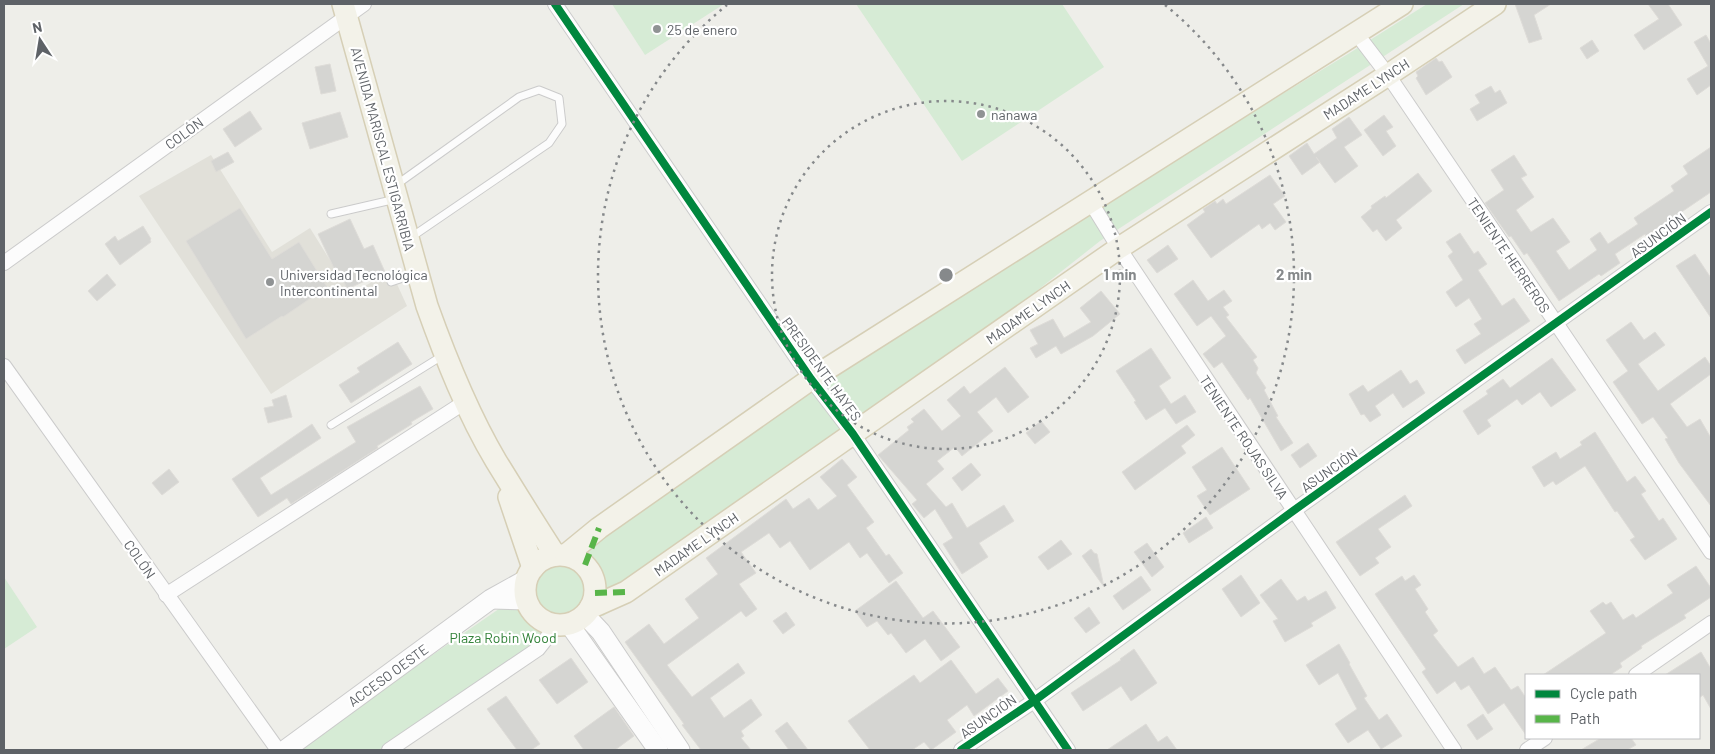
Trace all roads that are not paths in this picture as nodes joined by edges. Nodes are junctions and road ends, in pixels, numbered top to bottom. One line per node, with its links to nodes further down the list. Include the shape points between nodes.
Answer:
1 (364, 4): 5 (street, COLÓN)
2 (555, 4): 20 (street, PRESIDENTE HAYES)
3 (1402, 4): 6 (main road)
4 (1494, 4): 7 (main road, MADAME LYNCH)
5 (345, 10): 8 (main road, AVENIDA MARISCAL ESTIGARRIBIA); 14 (street, COLÓN)
6 (1356, 33): 7 (street, TENIENTE HERREROS); 9 (main road)
7 (1388, 75): 13 (main road, MADAME LYNCH); 17 (street, TENIENTE HERREROS)
8 (395, 193): 11 (lane); 12 (main road, AVENIDA MARISCAL ESTIGARRIBIA); 12 (lane, via 519,97 539,90 559,98 562,124 549,143)
9 (1090, 201): 13 (street, TENIENTE ROJAS SILVA); 20 (main road)
10 (1711, 212): 17 (street, ASUNCIÓN)
11 (331, 214)
12 (408, 240): 15 (main road, AVENIDA MARISCAL ESTIGARRIBIA)
13 (1119, 248): 23 (main road, MADAME LYNCH); 25 (street, TENIENTE ROJAS SILVA)
14 (4, 263)
15 (418, 274): 16 (lane); 18 (main road, AVENIDA MARISCAL ESTIGARRIBIA)
16 (391, 282)
17 (1556, 324): 25 (street, ASUNCIÓN); 26 (street, TENIENTE HERREROS)
18 (445, 354): 21 (main road, AVENIDA MARISCAL ESTIGARRIBIA); 22 (lane)
19 (4, 366): 29 (street, COLÓN)
20 (812, 379): 23 (street, PRESIDENTE HAYES); 27 (main road)
21 (465, 402): 24 (main road, AVENIDA MARISCAL ESTIGARRIBIA); 29 (street)
22 (331, 426)
23 (853, 434): 32 (main road, MADAME LYNCH, via 626,592); 35 (street, PRESIDENTE HAYES)
24 (495, 460): 27 (main road, AVENIDA MARISCAL ESTIGARRIBIA); 28 (main road, AVENIDA MARISCAL ESTIGARRIBIA)
25 (1293, 511): 35 (street, ASUNCIÓN); 44 (street, TENIENTE ROJAS SILVA)
26 (1711, 552)
27 (560, 555): 28 (main road, via 539,562); 32 (main road, via 580,560 592,575 595,593)
28 (530, 573): 30 (main road, ACCESO OESTE); 31 (main road, via 525,586)
29 (166, 595): 37 (street, COLÓN)
30 (491, 599): 31 (main road); 38 (main road, ACCESO OESTE)
31 (526, 600): 32 (main road, via 534,613)
32 (570, 619): 39 (street, via 538,649); 40 (main road); 41 (main road, via 601,632)
33 (1711, 623): 34 (street)
34 (1637, 674)
35 (1034, 700): 42 (street, ASUNCIÓN); 43 (street, PRESIDENTE HAYES)
36 (1544, 739): 45 (street)
37 (278, 750)
38 (285, 750)
39 (389, 750)
40 (658, 750)
41 (680, 750)
42 (961, 750)
43 (1068, 750)
44 (1454, 750)
45 (1527, 750)

